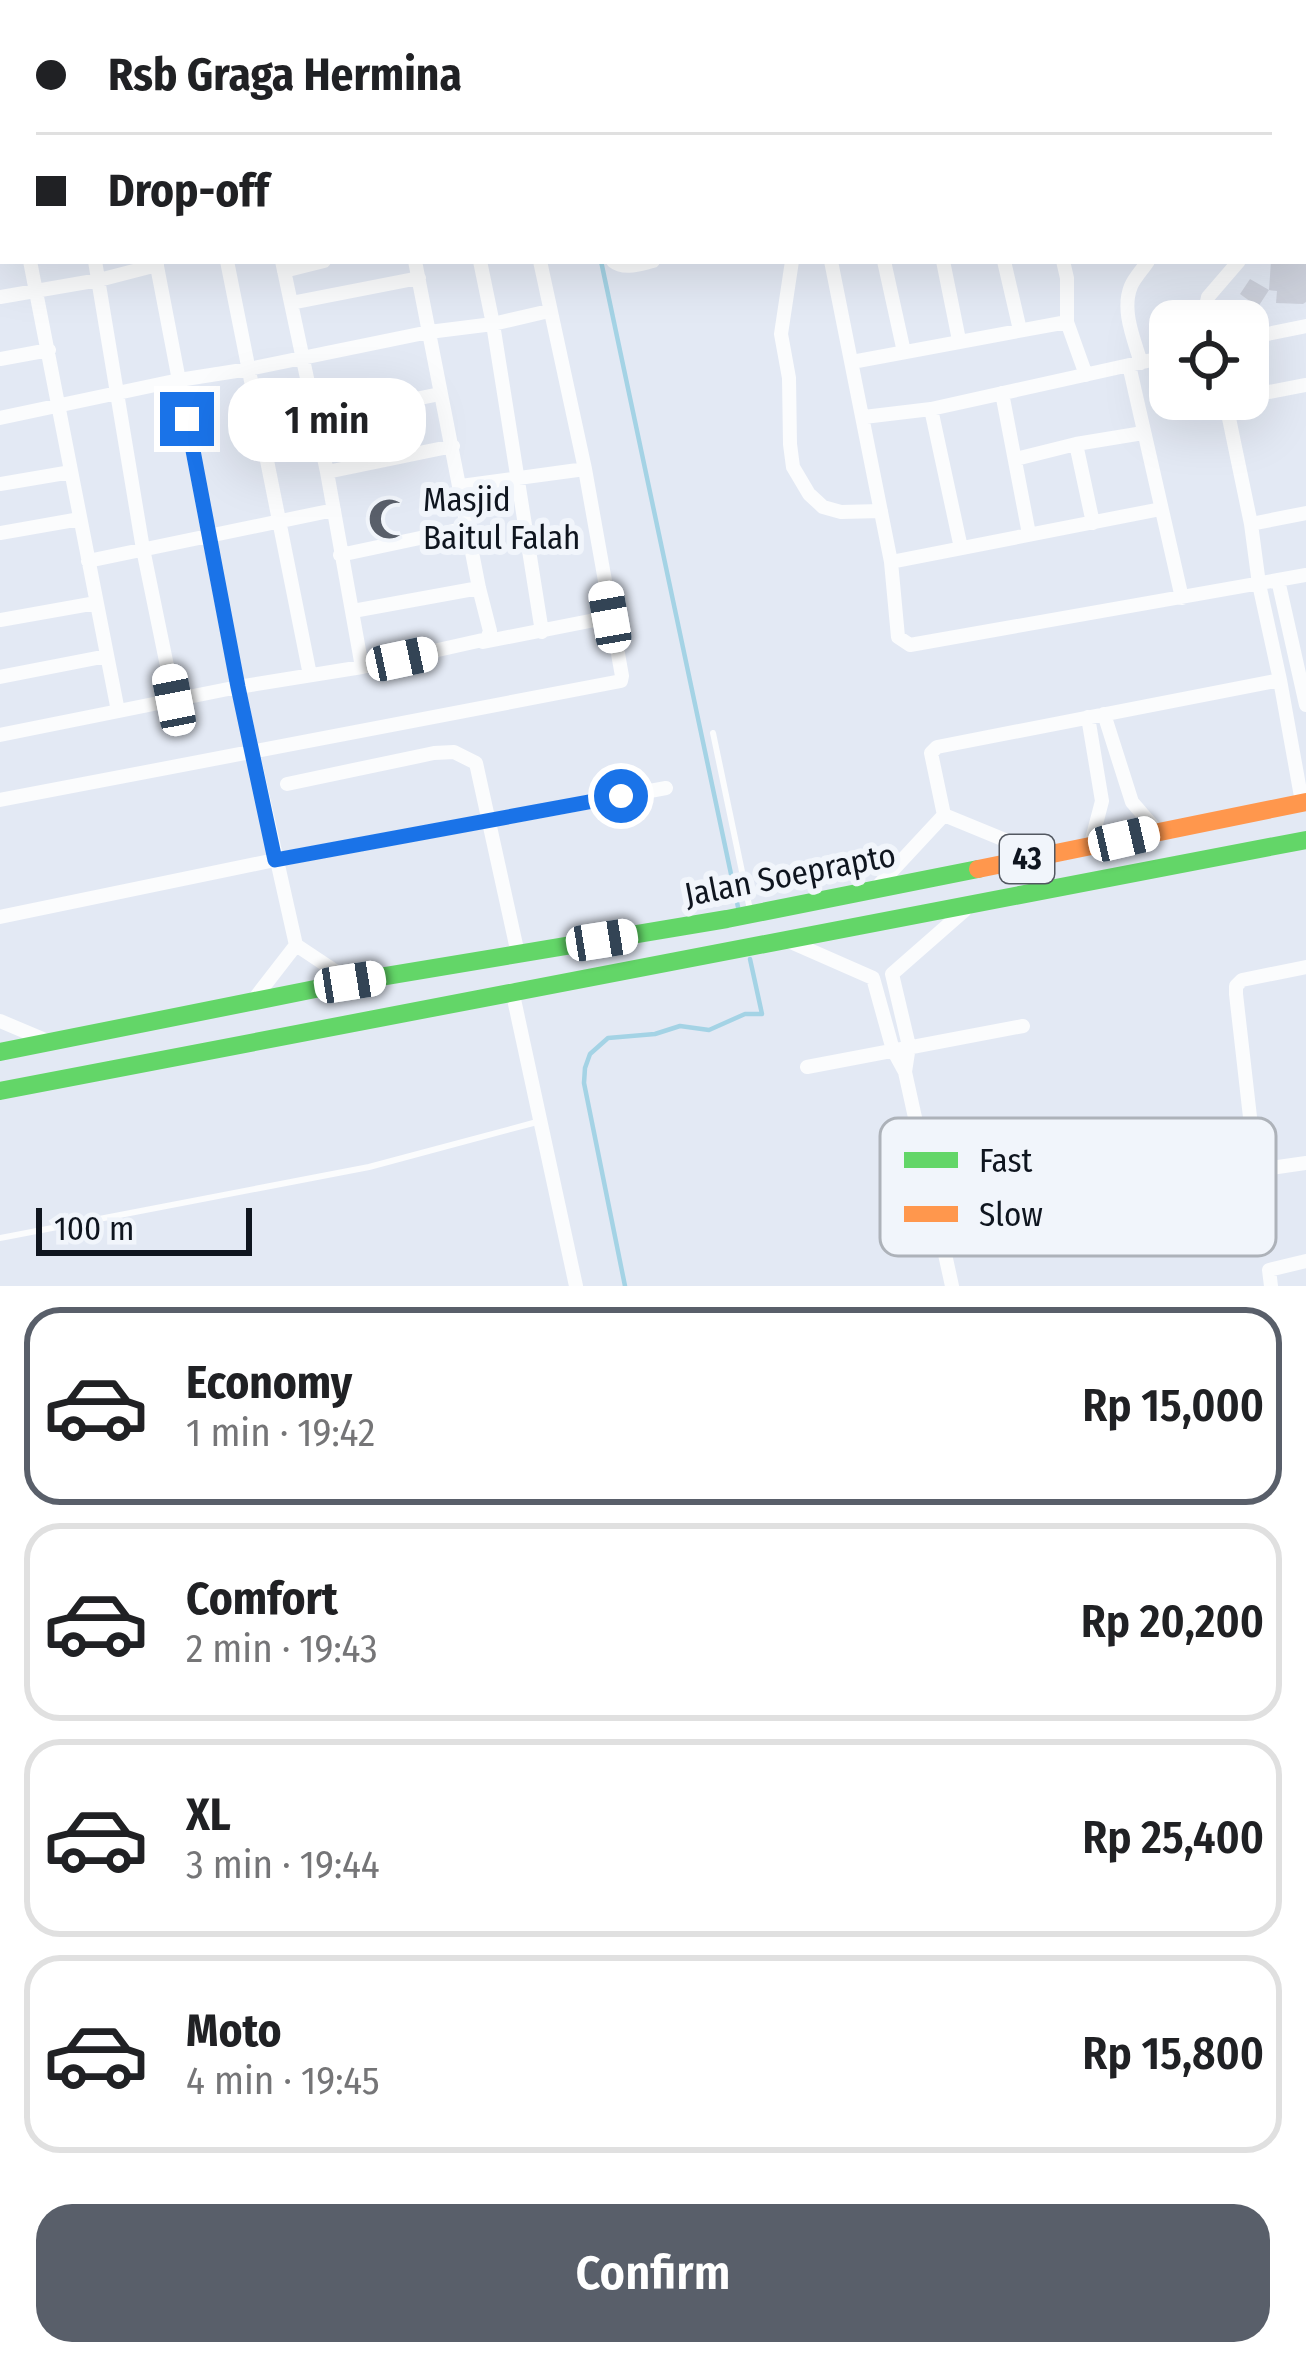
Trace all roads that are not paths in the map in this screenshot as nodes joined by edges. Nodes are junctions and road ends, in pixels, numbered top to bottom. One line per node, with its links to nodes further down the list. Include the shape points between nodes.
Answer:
1 (31, 264): 22 (street)
2 (96, 264): 21 (street)
3 (154, 264): 21 (street)
4 (157, 264): 43 (street)
5 (228, 264): 41 (street)
6 (416, 264): 19 (street)
7 (481, 264): 28 (street)
8 (541, 264): 26 (street)
9 (792, 264): 67 (street, via 782,334 794,467 823,507)
10 (832, 264): 39 (street)
11 (885, 264): 35 (street)
12 (944, 264): 33 (street)
13 (1005, 264): 30 (street)
14 (1064, 264): 20 (street)
15 (1076, 264): 20 (street)
16 (1146, 264): 40 (street, via 1128,304)
17 (1236, 264): 24 (street)
18 (283, 266): 25 (street)
19 (419, 278): 25 (street); 31 (street)
20 (1067, 278): 27 (street)
21 (99, 280): 22 (street); 46 (street)
22 (37, 290): 23 (street); 34 (street)
23 (0, 297)
24 (1207, 300)
25 (291, 303): 37 (street)
26 (549, 311): 28 (street); 59 (street)
27 (1067, 322): 30 (street); 42 (street)
28 (493, 324): 31 (street); 62 (street)
29 (1306, 326): 32 (street)
30 (1020, 330): 33 (street)
31 (429, 332): 37 (street); 47 (street)
32 (1269, 334)
33 (959, 340): 35 (street)
34 (49, 350): 36 (street); 49 (street)
35 (904, 352): 39 (street)
36 (0, 358)
37 (303, 358): 41 (street); 53 (street)
38 (1149, 361): 40 (street)
39 (852, 362): 51 (street)
40 (1135, 364): 42 (street); 55 (street)
41 (249, 369): 43 (street); 70 (street)
42 (1086, 375): 48 (street)
43 (179, 380): 46 (street); 76 (street)
44 (1306, 386): 45 (street)
45 (1269, 393)
46 (118, 394): 49 (street); 78 (street)
47 (440, 394): 53 (street); 57 (street)
48 (1002, 394): 50 (street); 58 (street)
49 (59, 407): 52 (street); 60 (street)
50 (931, 409): 51 (street); 77 (street)
51 (864, 417): 67 (street)
52 (0, 418)
53 (316, 419): 61 (street)
54 (1233, 420): 72 (street)
55 (1143, 433): 56 (street); 65 (street)
56 (1076, 444): 58 (street); 71 (street)
57 (453, 446): 61 (street); 64 (street)
58 (1016, 459): 75 (street)
59 (585, 469): 62 (street); 89 (street)
60 (71, 472): 63 (street); 69 (street)
61 (327, 472): 66 (street)
62 (517, 479): 64 (street); 91 (street)
63 (0, 484)
64 (461, 486): 73 (street)
65 (1161, 509): 71 (street); 86 (street)
66 (334, 511): 70 (street); 79 (street)
67 (881, 511): 81 (street)
68 (1306, 513): 72 (street)
69 (80, 519): 74 (street); 80 (street)
70 (280, 522): 76 (street); 95 (street)
71 (1093, 524): 75 (street)
72 (1251, 524): 84 (street)
73 (467, 528): 79 (street); 85 (street)
74 (0, 533)
75 (1029, 534): 77 (street)
76 (211, 537): 78 (street); 98 (street)
77 (962, 548): 81 (street)
78 (143, 549): 80 (street); 99 (street)
79 (340, 555): 88 (street)
80 (88, 561): 87 (street)
81 (891, 562): 86 (street, via 898,637 910,645)
82 (1306, 575): 83 (street)
83 (1278, 580): 84 (street); 100 (street)
84 (1258, 584): 86 (street); 97 (street)
85 (479, 588): 88 (street); 92 (street, via 490,631)
86 (1182, 598)
87 (96, 603): 90 (street); 93 (street)
88 (353, 610): 94 (street)
89 (610, 617): 91 (street); 106 (street, via 618,683)
90 (0, 620)
91 (542, 632): 92 (street)
92 (483, 642): 94 (street)
93 (107, 656): 96 (street); 101 (street)
94 (362, 667): 95 (street)
95 (310, 675): 98 (street)
96 (0, 677)
97 (1280, 680): 102 (street); 107 (street)
98 (238, 687): 99 (street); 106 (street)
99 (174, 700): 101 (street)
100 (1306, 705)
101 (118, 711): 105 (street)
102 (1104, 715): 103 (street); 114 (street, via 1132,802)
103 (1088, 717): 112 (street, via 932,749); 116 (street, via 1102,801)
104 (713, 733): 121 (lane)
105 (0, 735)
106 (251, 752): 110 (street); 118 (street)
107 (1301, 770): 111 (street)
108 (287, 784): 113 (street, via 454,752 476,763)
109 (666, 788): 113 (street)
110 (0, 800)
111 (1304, 802): 114 (main road, Jalan Soeprapto / 43)
112 (944, 814): 117 (street); 119 (street)
113 (489, 821): 118 (street); 125 (street)
114 (1157, 831): 116 (main road, Jalan Soeprapto / 43)
115 (1306, 840): 120 (main road, Jalan Soeprapto / 43)
116 (1090, 847): 117 (main road, Jalan Soeprapto / 43)
117 (1043, 856): 119 (main road, Jalan Soeprapto / 43)
118 (275, 860): 122 (street); 124 (street)
119 (873, 891): 121 (main road, Jalan Soeprapto / 43)
120 (973, 903): 123 (main road, Jalan Soeprapto / 43); 127 (street)
121 (742, 916): 125 (main road, Jalan Soeprapto / 43)
122 (0, 917)
123 (788, 940): 128 (street); 130 (main road, Jalan Soeprapto / 43)
124 (296, 945): 129 (street); 131 (street)
125 (518, 954): 129 (main road, Jalan Soeprapto / 43)
126 (1306, 967): 142 (street, via 1236,986)
127 (892, 974): 128 (street); 135 (street)
128 (873, 978): 136 (street)
129 (350, 982): 131 (main road, Jalan Soeprapto / 43)
130 (512, 990): 140 (main road, Jalan Soeprapto / 43); 143 (street)
131 (252, 1002): 134 (main road, Jalan Soeprapto / 43)
132 (0, 1022): 134 (street)
133 (1023, 1026): 135 (street)
134 (48, 1041): 137 (main road, Jalan Soeprapto / 43)
135 (909, 1046): 136 (street); 139 (street)
136 (893, 1050): 138 (street); 139 (street)
137 (0, 1052)
138 (807, 1067)
139 (905, 1072): 141 (street)
140 (0, 1091)
141 (915, 1118)
142 (1250, 1118)
143 (540, 1121): 146 (lane, via 369,1167); 149 (street)
144 (1306, 1163): 145 (street)
145 (1276, 1167)
146 (0, 1238)
147 (946, 1256): 150 (street)
148 (1306, 1261): 151 (street, via 1269,1270)
149 (576, 1286)
150 (953, 1286)
151 (1271, 1286)

